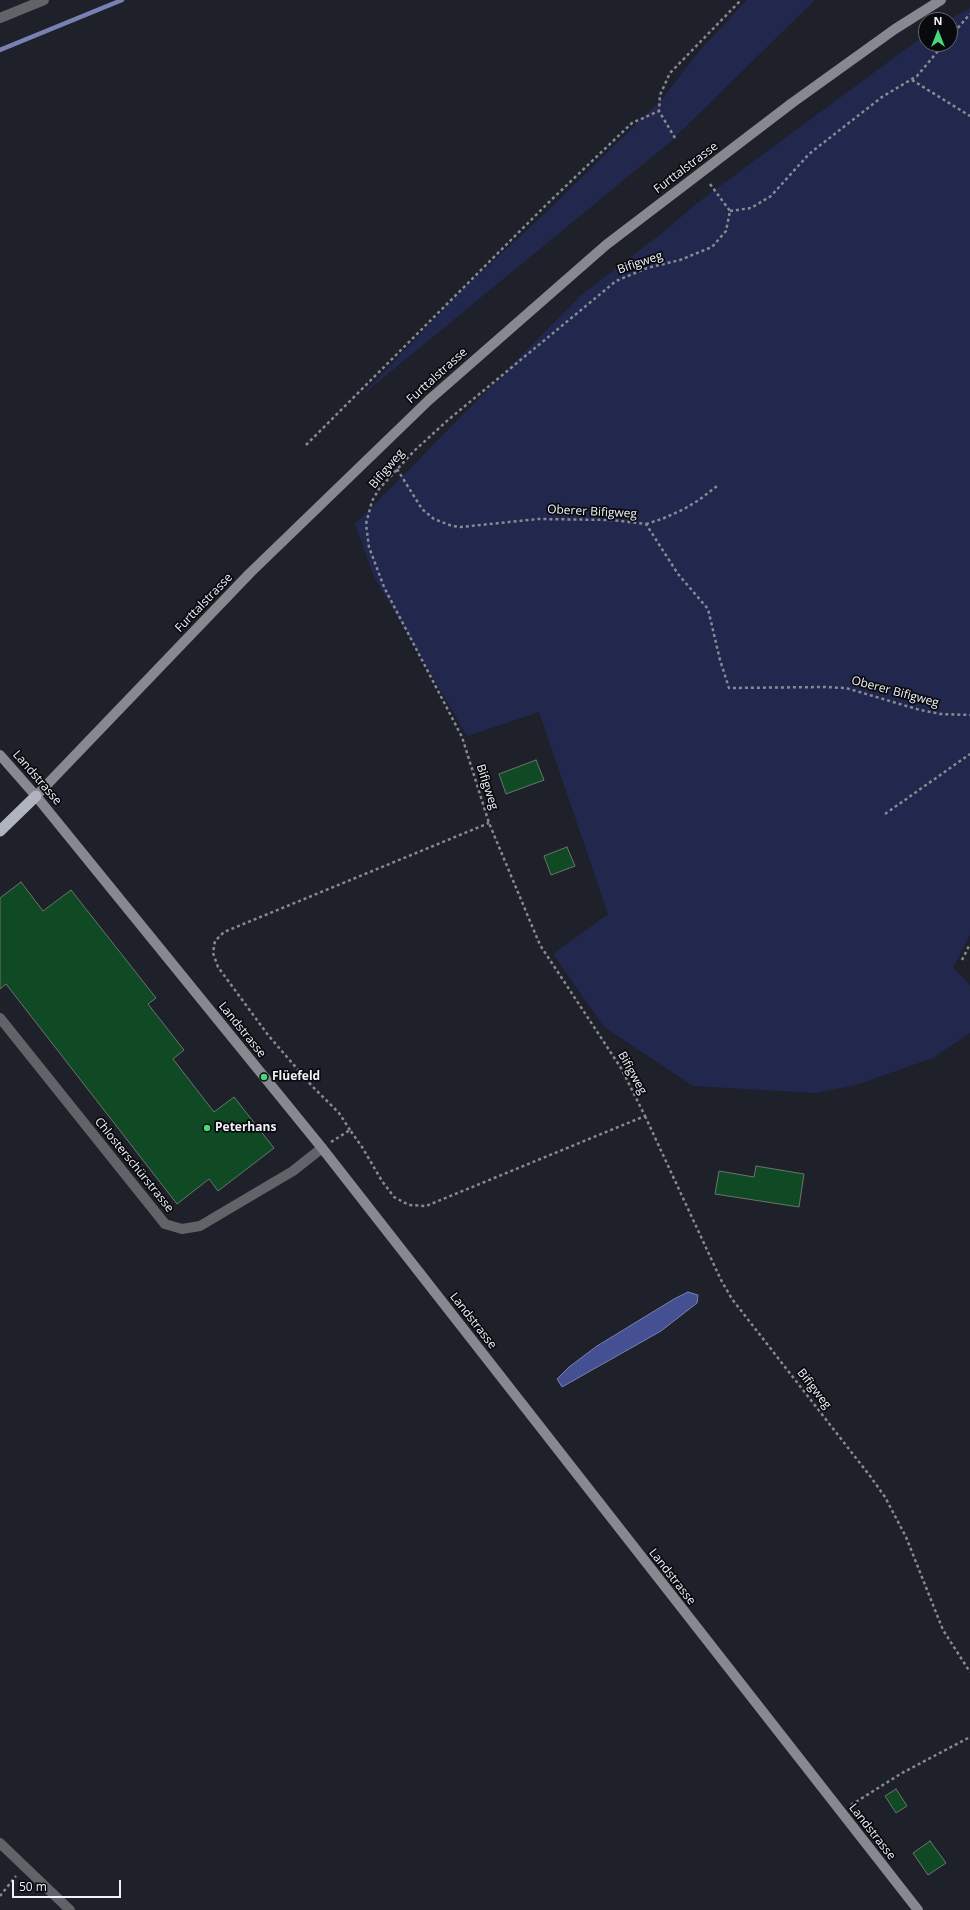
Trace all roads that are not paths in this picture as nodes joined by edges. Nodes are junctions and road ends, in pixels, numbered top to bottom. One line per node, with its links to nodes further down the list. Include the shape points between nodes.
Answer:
1 (44, 0): 3 (street)
2 (941, 0): 5 (main road, Furttalstrasse, via 895,29 792,103 606,245 429,400 250,573)
3 (0, 18)
4 (0, 755): 5 (main road, Landstrasse)
5 (36, 796): 6 (highway, Furttalstrasse); 8 (main road, Landstrasse)
6 (0, 831)
7 (0, 1018): 8 (street, Chlosterschürstrasse, via 165,1224 182,1229 200,1226 293,1170)
8 (322, 1148): 11 (main road, Landstrasse)
9 (0, 1843): 10 (street)
10 (70, 1910)
11 (918, 1910)

